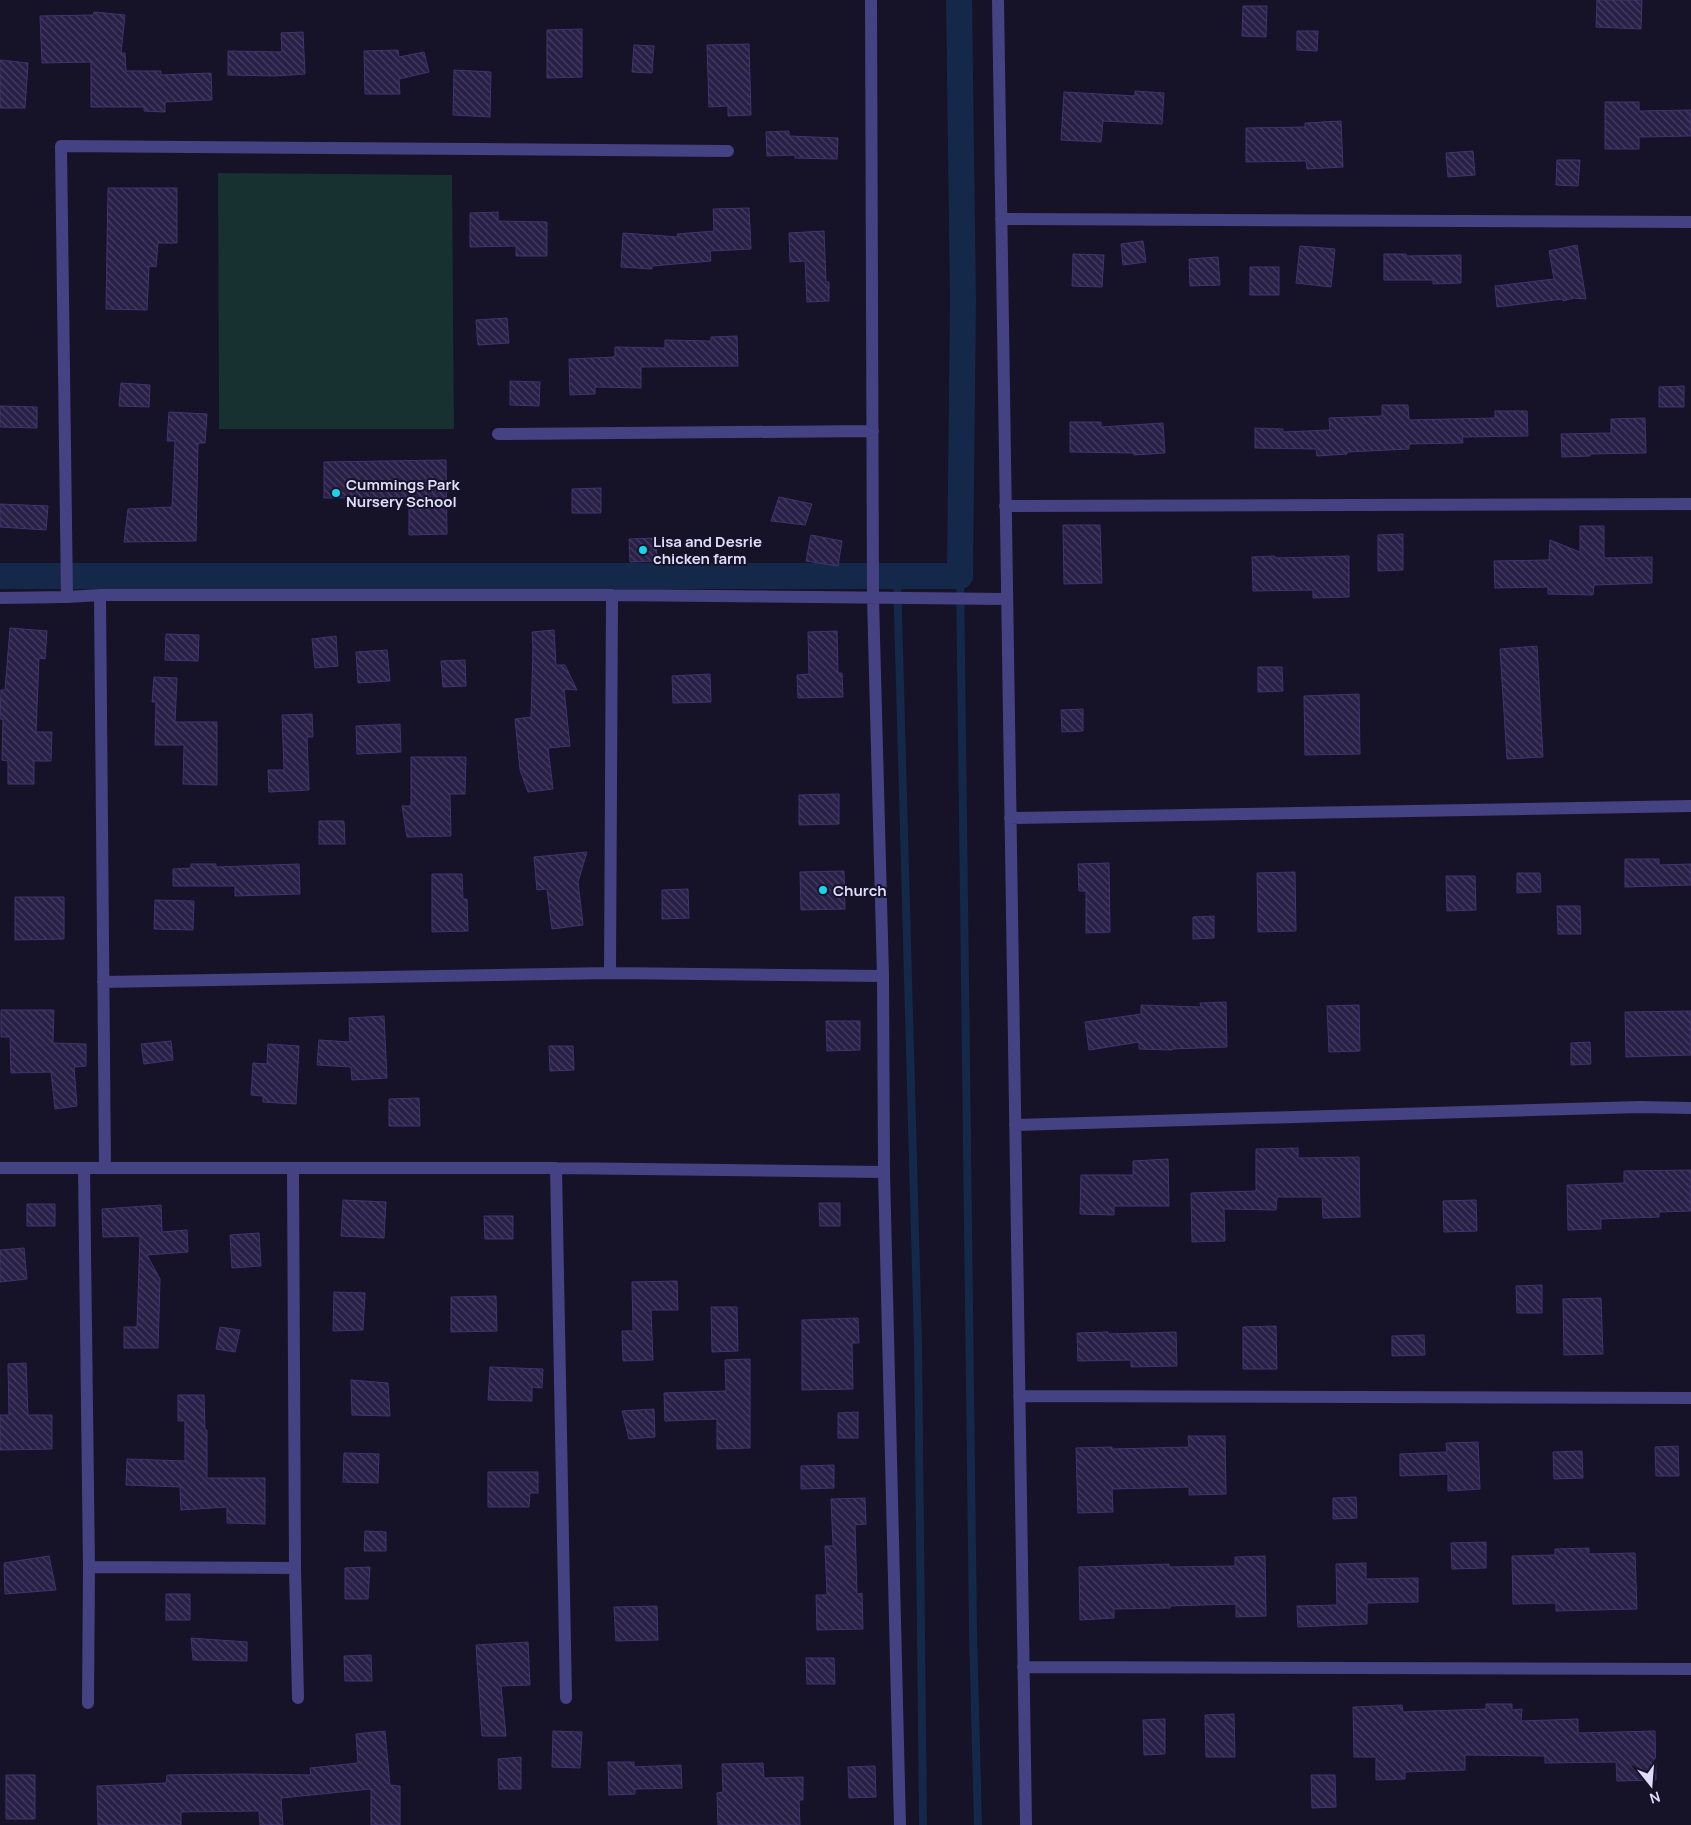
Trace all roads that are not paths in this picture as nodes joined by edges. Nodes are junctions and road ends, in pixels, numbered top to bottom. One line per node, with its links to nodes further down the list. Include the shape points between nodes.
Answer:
1 (871, 0): 6 (street)
2 (998, 0): 4 (street)
3 (728, 152): 12 (street, via 61,146)
4 (1001, 218): 5 (street); 9 (street)
5 (1691, 222)
6 (873, 431): 7 (street); 14 (street)
7 (498, 434)
8 (1691, 504): 9 (street)
9 (1006, 506): 15 (street)
10 (100, 595): 11 (street); 12 (street); 20 (street)
11 (612, 595): 14 (street); 18 (street)
12 (67, 597): 13 (street)
13 (0, 598)
14 (873, 598): 15 (street); 19 (street)
15 (1007, 599): 17 (street)
16 (1691, 806): 17 (street)
17 (1010, 818): 22 (street)
18 (610, 972): 19 (street); 20 (street)
19 (884, 976): 28 (street)
20 (103, 982): 25 (street)
21 (1691, 1108): 22 (street)
22 (1015, 1125): 29 (street)
23 (0, 1168): 24 (street)
24 (84, 1168): 25 (street); 31 (street)
25 (105, 1168): 27 (street)
26 (556, 1168): 27 (street); 28 (street); 36 (street)
27 (293, 1169): 32 (street)
28 (884, 1172): 38 (street)
29 (1019, 1396): 30 (street); 33 (street)
30 (1691, 1398)
31 (88, 1567): 32 (street); 37 (street)
32 (295, 1568): 35 (street)
33 (1023, 1667): 34 (street); 39 (street)
34 (1691, 1669)
35 (298, 1698)
36 (566, 1698)
37 (88, 1703)
38 (900, 1825)
39 (1026, 1825)

